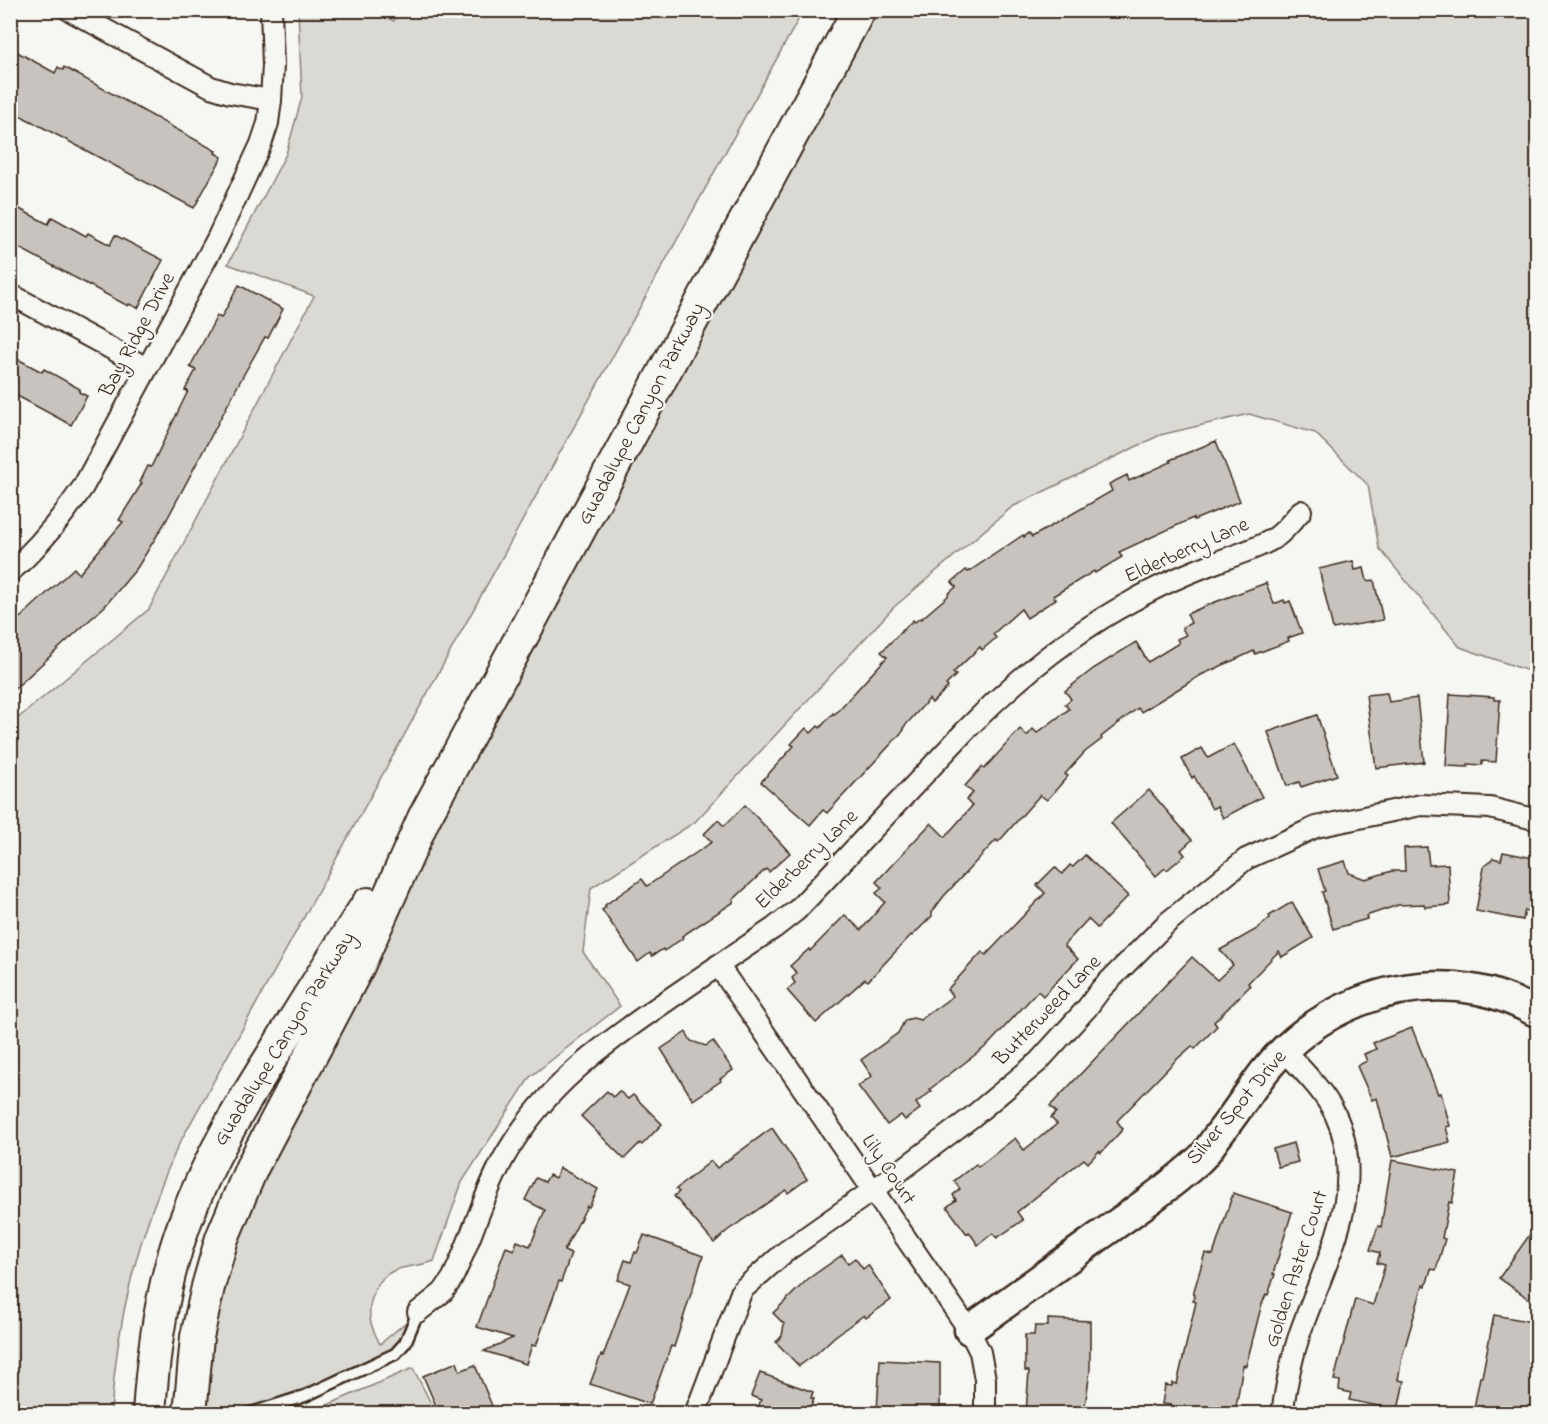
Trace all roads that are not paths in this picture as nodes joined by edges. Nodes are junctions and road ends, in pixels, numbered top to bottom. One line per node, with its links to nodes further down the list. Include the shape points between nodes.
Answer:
1 (69, 10): 4 (street, via 211,87)
2 (271, 10): 4 (street, Bay Ridge Drive)
3 (859, 10): 9 (main road, Guadalupe Canyon Parkway)
4 (271, 100): 6 (street, Bay Ridge Drive, via 268,123 256,155 217,239)
5 (10, 294): 6 (street)
6 (147, 368): 8 (street, Bay Ridge Drive, via 83,487 57,525)
7 (1301, 511): 11 (street, Elderberry Lane, via 1277,536 1135,599 1045,658 990,705 797,910)
8 (10, 572)
9 (424, 818): 17 (main road, Guadalupe Canyon Parkway, via 242,1102 201,1182 184,1224 163,1301); 18 (main road, Guadalupe Canyon Parkway, via 359,964 252,1167 228,1222 199,1329)
10 (1538, 820): 14 (street, Butterweed Lane, via 1490,808 1422,805 1316,827 1246,859 1168,922 1101,989 1038,1062 972,1117)
11 (718, 965): 14 (street, Lily Court); 15 (street, Elderberry Lane, via 603,1045 547,1098 518,1135 495,1174 452,1280)
12 (1538, 1012): 13 (street, Silver Spot Drive, via 1479,990 1405,988 1338,1011)
13 (1284, 1050): 16 (street, Silver Spot Drive, via 1201,1158); 22 (street, Golden Aster Court, via 1335,1113 1349,1162 1342,1219 1288,1374)
14 (873, 1190): 16 (street, Lily Court); 20 (street, Butterweed Lane, via 785,1252 742,1290)
15 (418, 1312): 19 (lane, via 405,1343 395,1354 305,1396)
16 (969, 1330): 21 (street, Lily Court, via 980,1352)
17 (148, 1413)
18 (190, 1413)
19 (248, 1413)
20 (695, 1413)
21 (985, 1413)
22 (1282, 1413)

